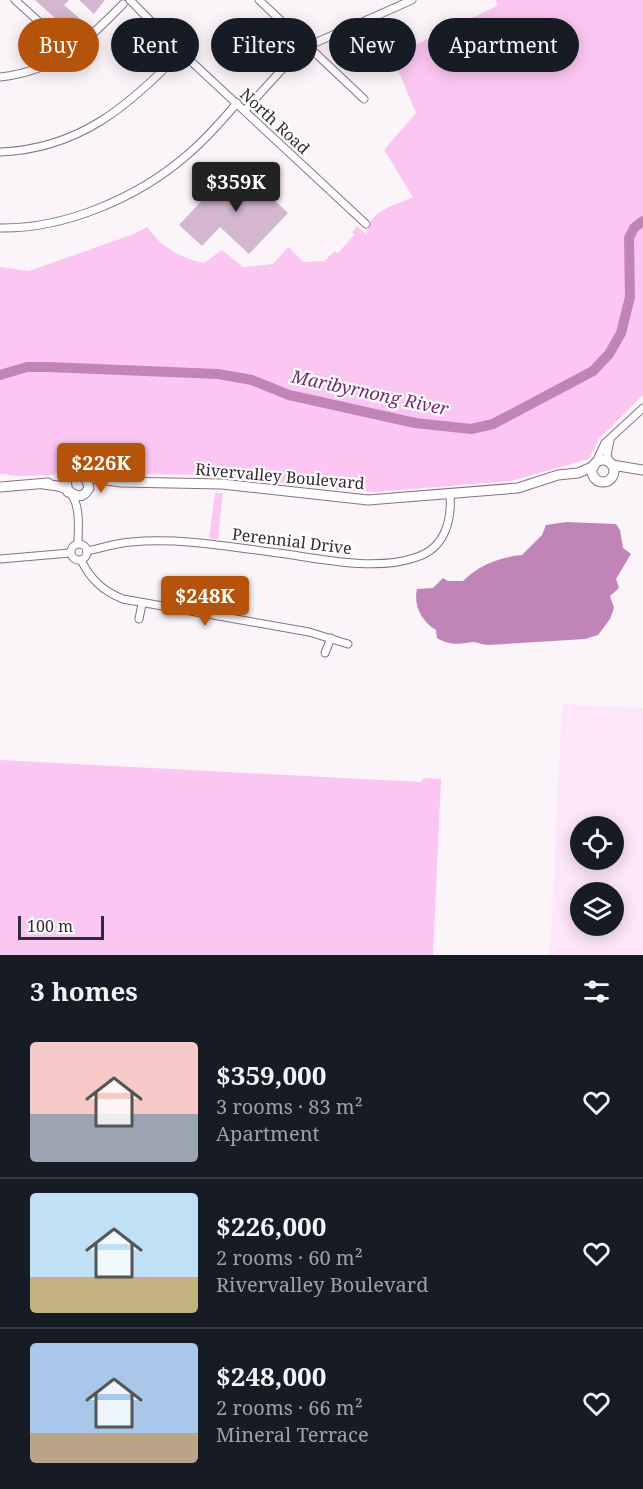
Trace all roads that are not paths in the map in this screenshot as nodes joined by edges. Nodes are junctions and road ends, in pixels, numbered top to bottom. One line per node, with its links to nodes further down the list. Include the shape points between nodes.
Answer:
1 (15, 0): 5 (street)
2 (259, 0): 7 (street)
3 (412, 0): 9 (street)
4 (124, 1): 6 (street, North Road); 8 (street)
5 (35, 18)
6 (146, 18)
7 (278, 18)
8 (99, 28)
9 (317, 42)
10 (317, 55): 16 (street)
11 (199, 68): 17 (street, North Road)
12 (24, 72): 15 (street)
13 (161, 72): 19 (street, via 132,100 101,122 53,144)
14 (280, 72): 18 (street)
15 (0, 77)
16 (364, 99)
17 (237, 103): 18 (street, North Road); 21 (street, via 185,158 132,192 80,215)
18 (245, 110): 20 (street, North Road)
19 (0, 152)
20 (366, 224)
21 (0, 228)
22 (643, 408): 23 (street)
23 (611, 438): 24 (street, via 607,449); 25 (street)
24 (611, 464): 25 (street, via 602,460); 26 (street); 30 (street)
25 (594, 465): 27 (street, Rivervalley Boulevard); 31 (street, via 592,472)
26 (639, 470): 30 (street)
27 (578, 473): 31 (street, Rivervalley Boulevard); 37 (street, Rivervalley Boulevard, via 518,488)
28 (68, 477): 29 (street, via 75,473); 33 (street); 35 (street, via 65,485)
29 (86, 477): 32 (street, Rivervalley Boulevard); 36 (street)
30 (611, 477): 31 (street)
31 (598, 480)
32 (121, 482): 36 (street, Rivervalley Boulevard, via 98,486); 37 (street, Rivervalley Boulevard, via 222,484 368,500)
33 (43, 484): 34 (street); 35 (street, via 61,487)
34 (0, 487)
35 (69, 493): 36 (street); 38 (street, via 76,502)
36 (86, 493): 38 (street)
37 (450, 494): 40 (street, Perennial Drive, via 450,516 442,538 424,554 404,560 346,562 197,543 145,541)
38 (77, 521): 39 (street)
39 (78, 544): 40 (street); 41 (street)
40 (87, 551): 43 (street)
41 (70, 553): 42 (street); 43 (street, via 75,560)
42 (0, 559)
43 (81, 560): 44 (street, via 97,584 110,594)
44 (142, 604): 45 (street); 46 (street)
45 (139, 619)
46 (331, 638): 47 (street); 48 (street)
47 (348, 644)
48 (325, 652)

